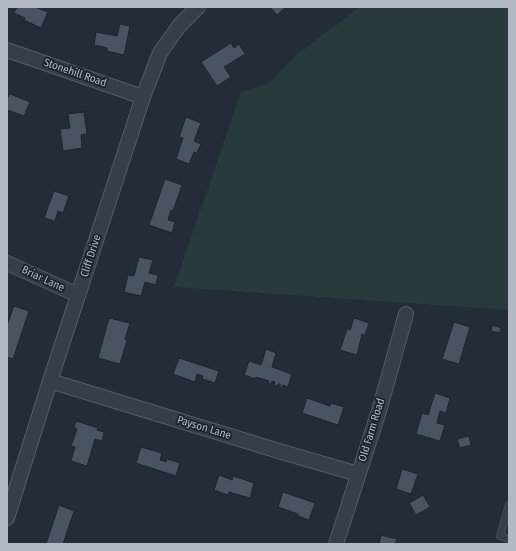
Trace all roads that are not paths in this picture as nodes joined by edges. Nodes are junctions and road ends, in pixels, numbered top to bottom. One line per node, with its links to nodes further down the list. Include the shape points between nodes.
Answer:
1 (198, 7): 3 (street, Cliff Drive, via 179,26 160,53)
2 (7, 50): 3 (street, Stonehill Road)
3 (143, 97): 5 (street, Cliff Drive)
4 (7, 263): 5 (street, Briar Lane)
5 (78, 295): 7 (street, Cliff Drive)
6 (406, 314): 8 (street, Old Farm Road, via 379,411)
7 (50, 381): 8 (street, Payson Lane); 10 (street, Cliff Drive)
8 (358, 474): 12 (street, Old Farm Road)
9 (509, 505): 11 (lane, via 500,536)
10 (7, 518)
11 (509, 539)
12 (336, 544)

